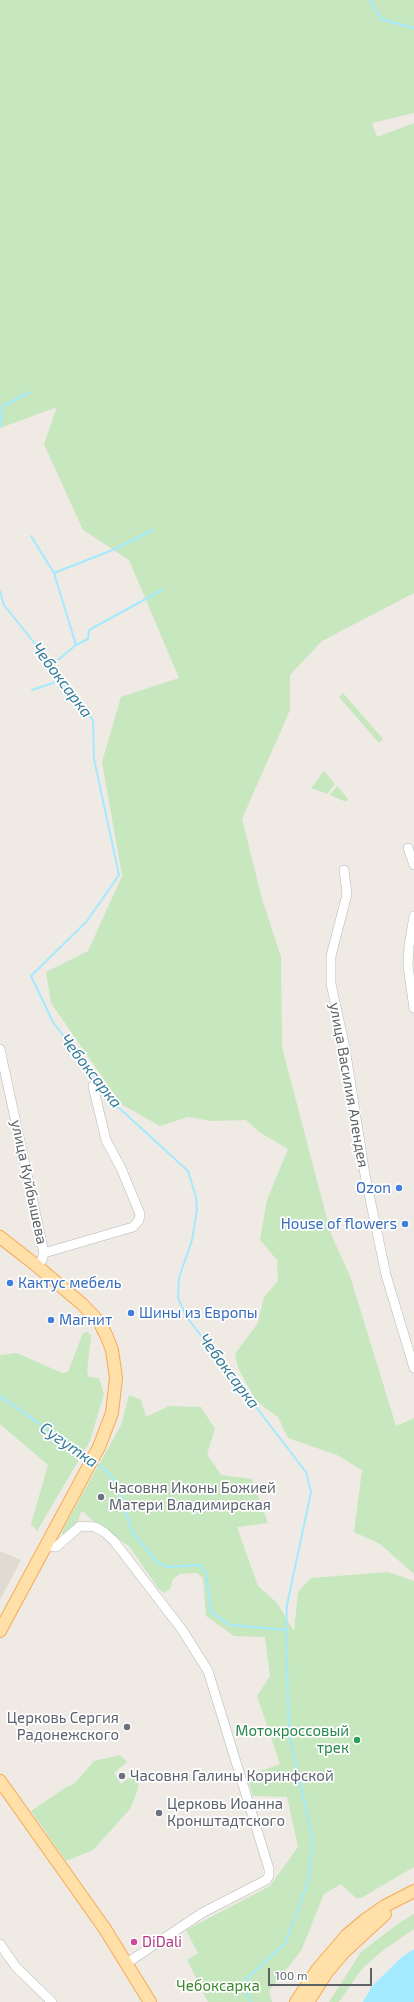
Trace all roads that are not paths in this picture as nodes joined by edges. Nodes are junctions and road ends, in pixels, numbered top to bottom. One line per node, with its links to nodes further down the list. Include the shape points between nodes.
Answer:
1 (408, 848): 2 (street)
2 (414, 865)
3 (344, 870): 11 (street, улица Василия Алендея, via 347,894 331,956 331,984 345,1048 365,1175 386,1275)
4 (414, 916): 5 (street, via 408,961)
5 (414, 1008)
6 (0, 1049): 9 (street, улица Куйбышева)
7 (93, 1086): 9 (street, via 106,1140 140,1214 139,1220 133,1227)
8 (0, 1237): 10 (main road)
9 (44, 1253): 10 (street, улица Куйбышева)
10 (38, 1266): 12 (main road, via 96,1319 112,1350 116,1378 110,1418 99,1447)
11 (414, 1368)
12 (46, 1545): 13 (main road); 17 (street, via 56,1547 80,1526 95,1527 104,1532 114,1541 183,1631 208,1672 269,1868 266,1880 202,1913)
13 (0, 1630)
14 (0, 1781): 17 (main road)
15 (413, 1892): 20 (main road, via 385,1906 347,1935 317,1970); 21 (main road, via 357,1938 327,1972)
16 (0, 1944): 18 (street, via 16,1967)
17 (127, 1963): 19 (main road)
18 (52, 2002)
19 (150, 2002)
20 (296, 2002)
21 (308, 2002)

